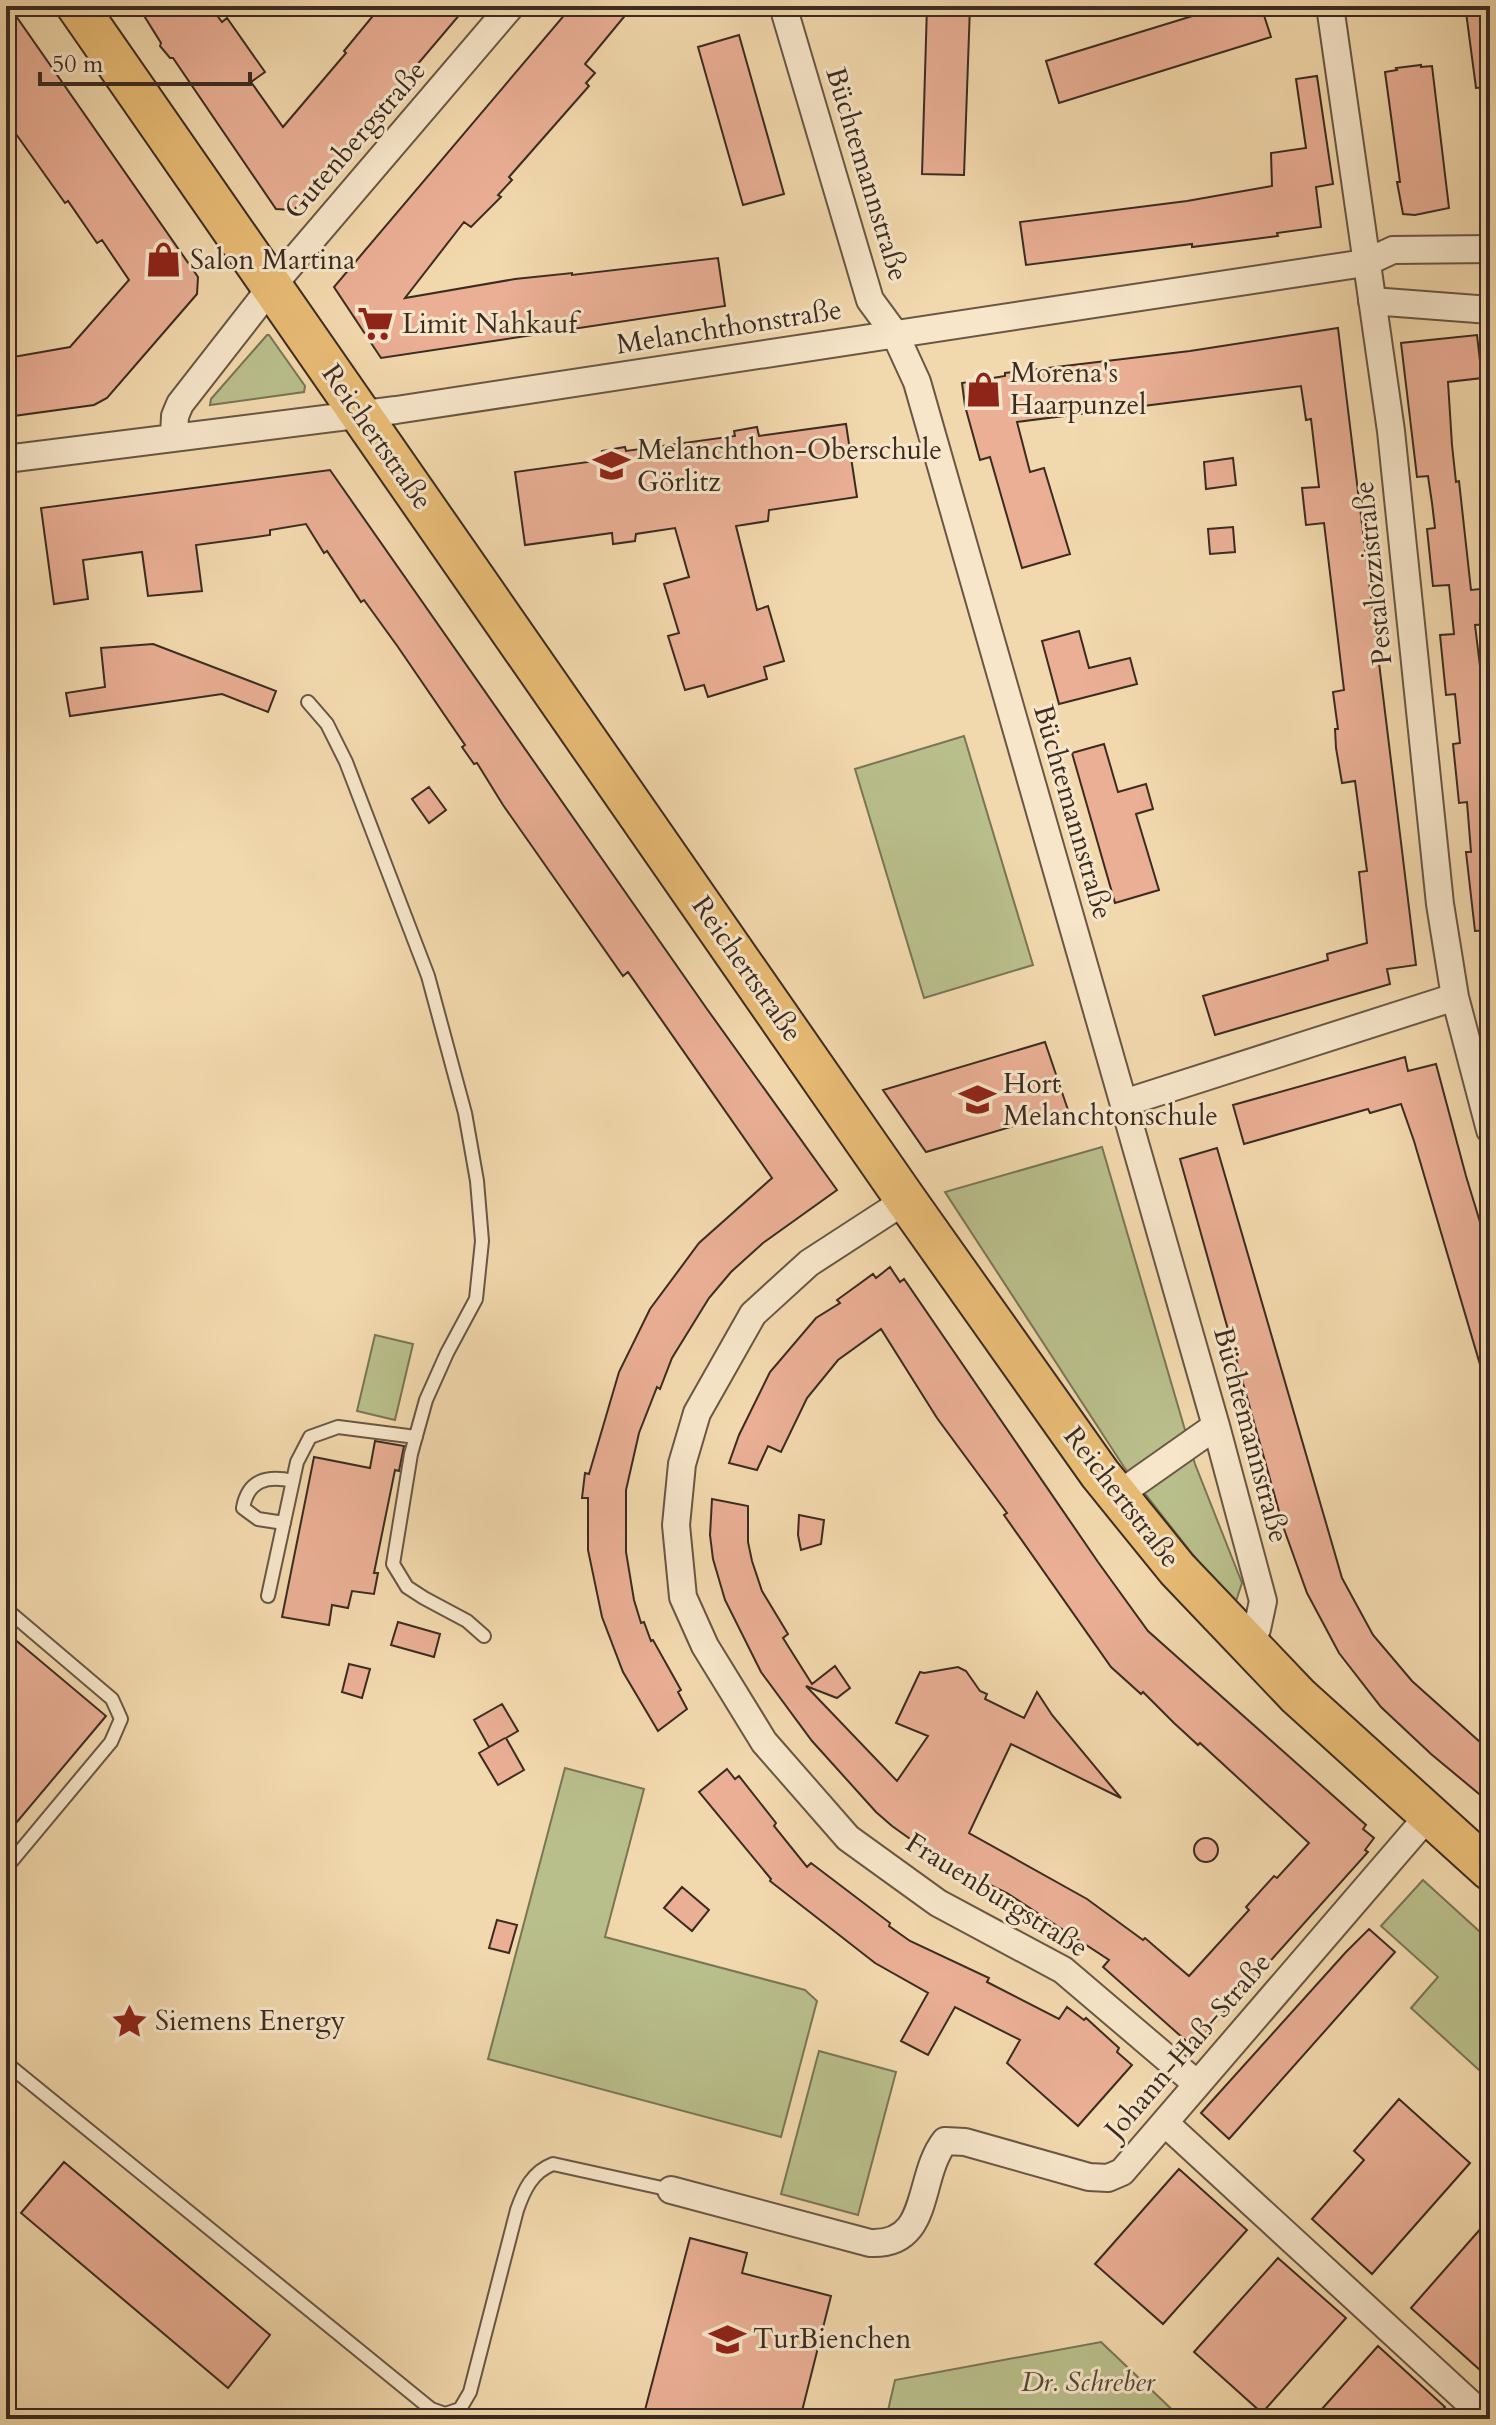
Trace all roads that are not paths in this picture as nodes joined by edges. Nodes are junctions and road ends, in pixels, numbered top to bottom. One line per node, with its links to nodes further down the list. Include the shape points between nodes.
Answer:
1 (77, 6): 7 (main road, Reichertstraße)
2 (511, 6): 7 (street, Gutenbergstraße)
3 (783, 6): 10 (street, Büchtemannstraße, via 870,300)
4 (1330, 6): 6 (street, Pestalozzistraße)
5 (1490, 249): 6 (street, Melanchthonstraße, via 1393,250)
6 (1365, 263): 8 (street, Pestalozzistraße); 10 (street, Melanchthonstraße)
7 (272, 286): 11 (main road, Reichertstraße); 12 (street, Gutenbergstraße, via 180,404)
8 (1372, 301): 9 (street); 15 (street, Pestalozzistraße)
9 (1490, 310)
10 (895, 334): 11 (street, Melanchthonstraße); 16 (street, Büchtemannstraße, via 926,412)
11 (360, 414): 12 (street, Melanchthonstraße); 18 (main road, Reichertstraße)
12 (174, 436): 13 (street, Melanchthonstraße)
13 (6, 459)
14 (308, 702): 20 (lane, via 327,724 346,762 428,976 465,1113 477,1181 482,1241 476,1299 426,1400)
15 (1455, 997): 16 (street); 17 (street, Pestalozzistraße)
16 (1124, 1103): 19 (street, Büchtemannstraße)
17 (1490, 1130)
18 (906, 1200): 22 (main road, Reichertstraße); 32 (street, Frauenburgstraße, via 809,1263 753,1314 697,1413 682,1464 676,1525 683,1597 705,1646 764,1742 848,1838 938,1903 1063,1970)
19 (1216, 1426): 22 (street); 27 (street, Büchtemannstraße, via 1263,1601 1257,1629)
20 (416, 1437): 21 (lane, via 338,1427 310,1437); 26 (lane, via 393,1564 407,1587)
21 (293, 1481): 23 (lane); 23 (lane, via 277,1477 256,1483 243,1508 258,1519)
22 (1118, 1495): 27 (main road, Reichertstraße, via 1177,1569)
23 (284, 1523): 24 (lane)
24 (268, 1596)
25 (6, 1609): 29 (lane, via 112,1699 121,1719 111,1742)
26 (484, 1636)
27 (1247, 1643): 28 (main road, Reichertstraße)
28 (1429, 1815): 30 (main road, Reichertstraße); 32 (street, Johann-Haß-Straße)
29 (6, 1868)
30 (1490, 1870)
31 (6, 2063): 34 (lane, via 431,2409 445,2414 460,2409 470,2392 517,2210 523,2192 542,2168 553,2164)
32 (1197, 2084): 33 (street, Johann-Haß-Straße)
33 (1165, 2123): 34 (street, Johann-Haß-Straße, via 1122,2172 1108,2178 945,2141 935,2154 911,2228 885,2244); 35 (street)
34 (671, 2190)
35 (1487, 2419)

